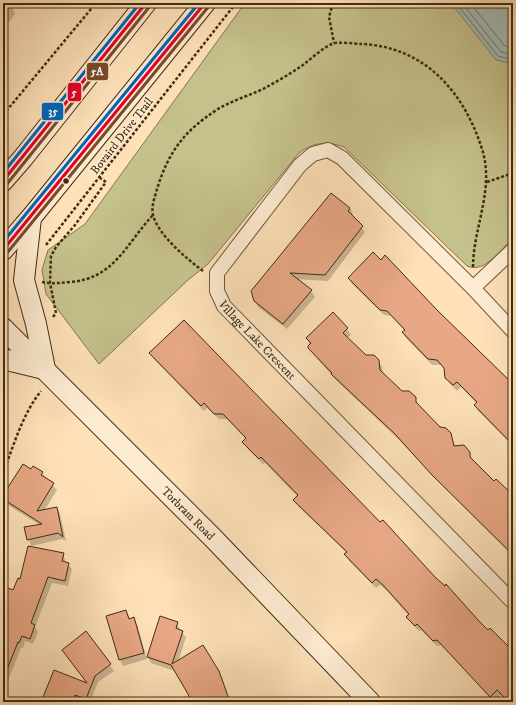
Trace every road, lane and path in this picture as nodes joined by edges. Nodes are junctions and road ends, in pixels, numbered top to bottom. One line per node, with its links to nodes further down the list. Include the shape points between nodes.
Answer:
1 (96, 3): 7 (path)
2 (146, 3): 8 (main road)
3 (205, 3): 15 (main road)
4 (236, 3): 11 (path, Bovaird Drive Trail)
5 (333, 3): 6 (path, via 329,17)
6 (334, 43)
7 (3, 115)
8 (23, 158): 9 (main road); 12 (main road)
9 (3, 169)
10 (513, 173): 13 (path)
11 (100, 178): 16 (path, Bovaird Drive Trail); 20 (path, via 106,182 56,247 52,256)
12 (3, 181)
13 (487, 182)
14 (153, 215): 20 (path, via 117,261 102,273 84,281)
15 (30, 218): 17 (main road); 28 (main road, via 24,280)
16 (44, 247)
17 (3, 250)
18 (513, 250): 21 (street)
19 (36, 279): 20 (path)
20 (50, 283): 24 (path, via 56,313)
21 (473, 288): 26 (street, Village Lake Crescent); 30 (street, Village Lake Crescent, via 342,158 328,150 313,154 300,165 217,273 217,291 224,306)
22 (11, 290): 23 (path)
23 (3, 300)
24 (54, 317)
25 (3, 328): 28 (main road, Torbram Road)
26 (513, 331)
27 (3, 359): 28 (main road)
28 (48, 373): 29 (path, via 31,403); 31 (main road, Torbram Road, via 214,539)
29 (3, 474)
30 (513, 602)
31 (370, 702)

